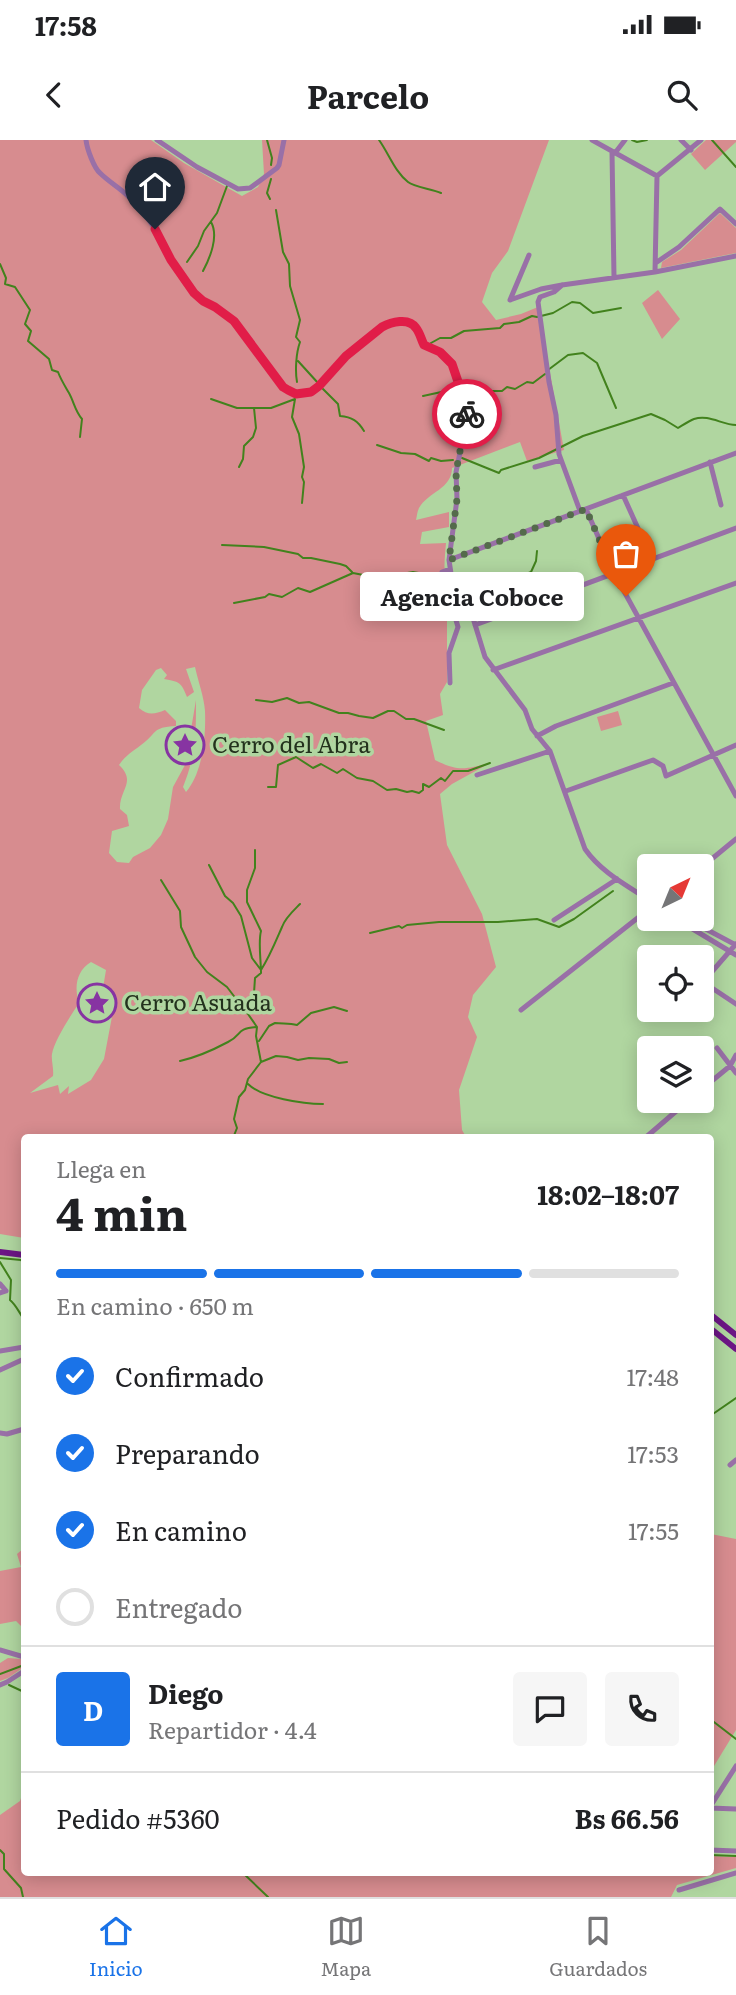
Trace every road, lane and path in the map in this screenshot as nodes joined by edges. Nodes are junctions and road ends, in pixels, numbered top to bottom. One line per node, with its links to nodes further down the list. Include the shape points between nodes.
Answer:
1 (86, 140): 27 (street, via 97,172 141,211 194,293 234,321 283,387 296,394 311,392 346,356 382,327 398,321 414,324 422,342 446,357 467,408)
2 (157, 140): 3 (street, via 238,190 250,188 279,165)
3 (284, 140)
4 (592, 140): 9 (street)
5 (625, 140): 9 (street)
6 (681, 140): 8 (street)
7 (701, 140): 8 (street)
8 (691, 149): 10 (street)
9 (613, 152): 10 (street); 16 (street)
10 (657, 176): 14 (street)
11 (736, 224): 14 (street, via 720,209)
12 (530, 255): 17 (street, via 510,300)
13 (736, 256): 15 (street)
14 (657, 262): 15 (street)
15 (655, 272): 16 (street)
16 (614, 277): 17 (street)
17 (562, 285): 19 (street, via 538,302)
18 (736, 453): 20 (street)
19 (561, 460): 21 (street); 24 (street)
20 (710, 462): 22 (street); 23 (street)
21 (535, 467)
22 (624, 495): 24 (street); 26 (street)
23 (721, 505)
24 (583, 510): 27 (street); 29 (street)
25 (736, 528): 29 (street)
26 (642, 535)
27 (449, 560): 28 (street)
28 (450, 569): 32 (street); 34 (street, via 442,572 457,626 449,653)
29 (614, 573): 31 (street); 32 (street)
30 (736, 583): 31 (street)
31 (639, 619): 33 (street); 35 (street)
32 (475, 625): 33 (street)
33 (494, 670): 36 (street, via 525,710)
34 (450, 683)
35 (673, 683): 36 (street); 39 (street)
36 (537, 736): 38 (street)
37 (736, 745): 39 (street)
38 (550, 751): 40 (street); 41 (street)
39 (714, 756): 41 (street, via 666,776 663,766 653,760); 42 (street)
40 (477, 775)
41 (566, 791): 45 (street, via 585,849)
42 (736, 796)
43 (736, 839): 44 (street)
44 (714, 857)
45 (617, 880): 46 (street); 48 (street)
46 (637, 892)
47 (637, 918): 55 (street)
48 (554, 920)
49 (696, 931): 52 (street)
50 (710, 931): 51 (street)
51 (736, 945): 52 (street)
52 (729, 951): 53 (street); 54 (street, via 703,982)
53 (736, 955)
54 (736, 1003)
55 (521, 1010)
56 (717, 1048): 58 (street)
57 (736, 1055): 58 (street)
58 (730, 1066): 59 (street); 60 (street)
59 (736, 1073)
60 (714, 1079)
61 (674, 1113): 62 (street)
62 (650, 1134)
63 (0, 1252): 64 (main road)
64 (21, 1255)
65 (0, 1284): 66 (street, via 6,1291)
66 (0, 1293)
67 (714, 1317): 69 (main road)
68 (714, 1331): 71 (main road)
69 (736, 1335)
70 (21, 1347): 72 (street)
71 (736, 1349)
72 (0, 1350)
73 (21, 1360): 74 (street)
74 (0, 1370)
75 (21, 1430): 76 (street)
76 (0, 1433)
77 (736, 1460): 78 (street)
78 (730, 1465)
79 (2, 1653): 80 (street)
80 (21, 1656)
81 (21, 1673): 82 (street)
82 (0, 1685)
83 (735, 1769): 84 (street)
84 (714, 1801)
85 (714, 1807): 86 (street)
86 (736, 1809)
87 (714, 1850): 88 (street)
88 (736, 1851)
89 (736, 1873): 90 (street)
90 (679, 1890)

